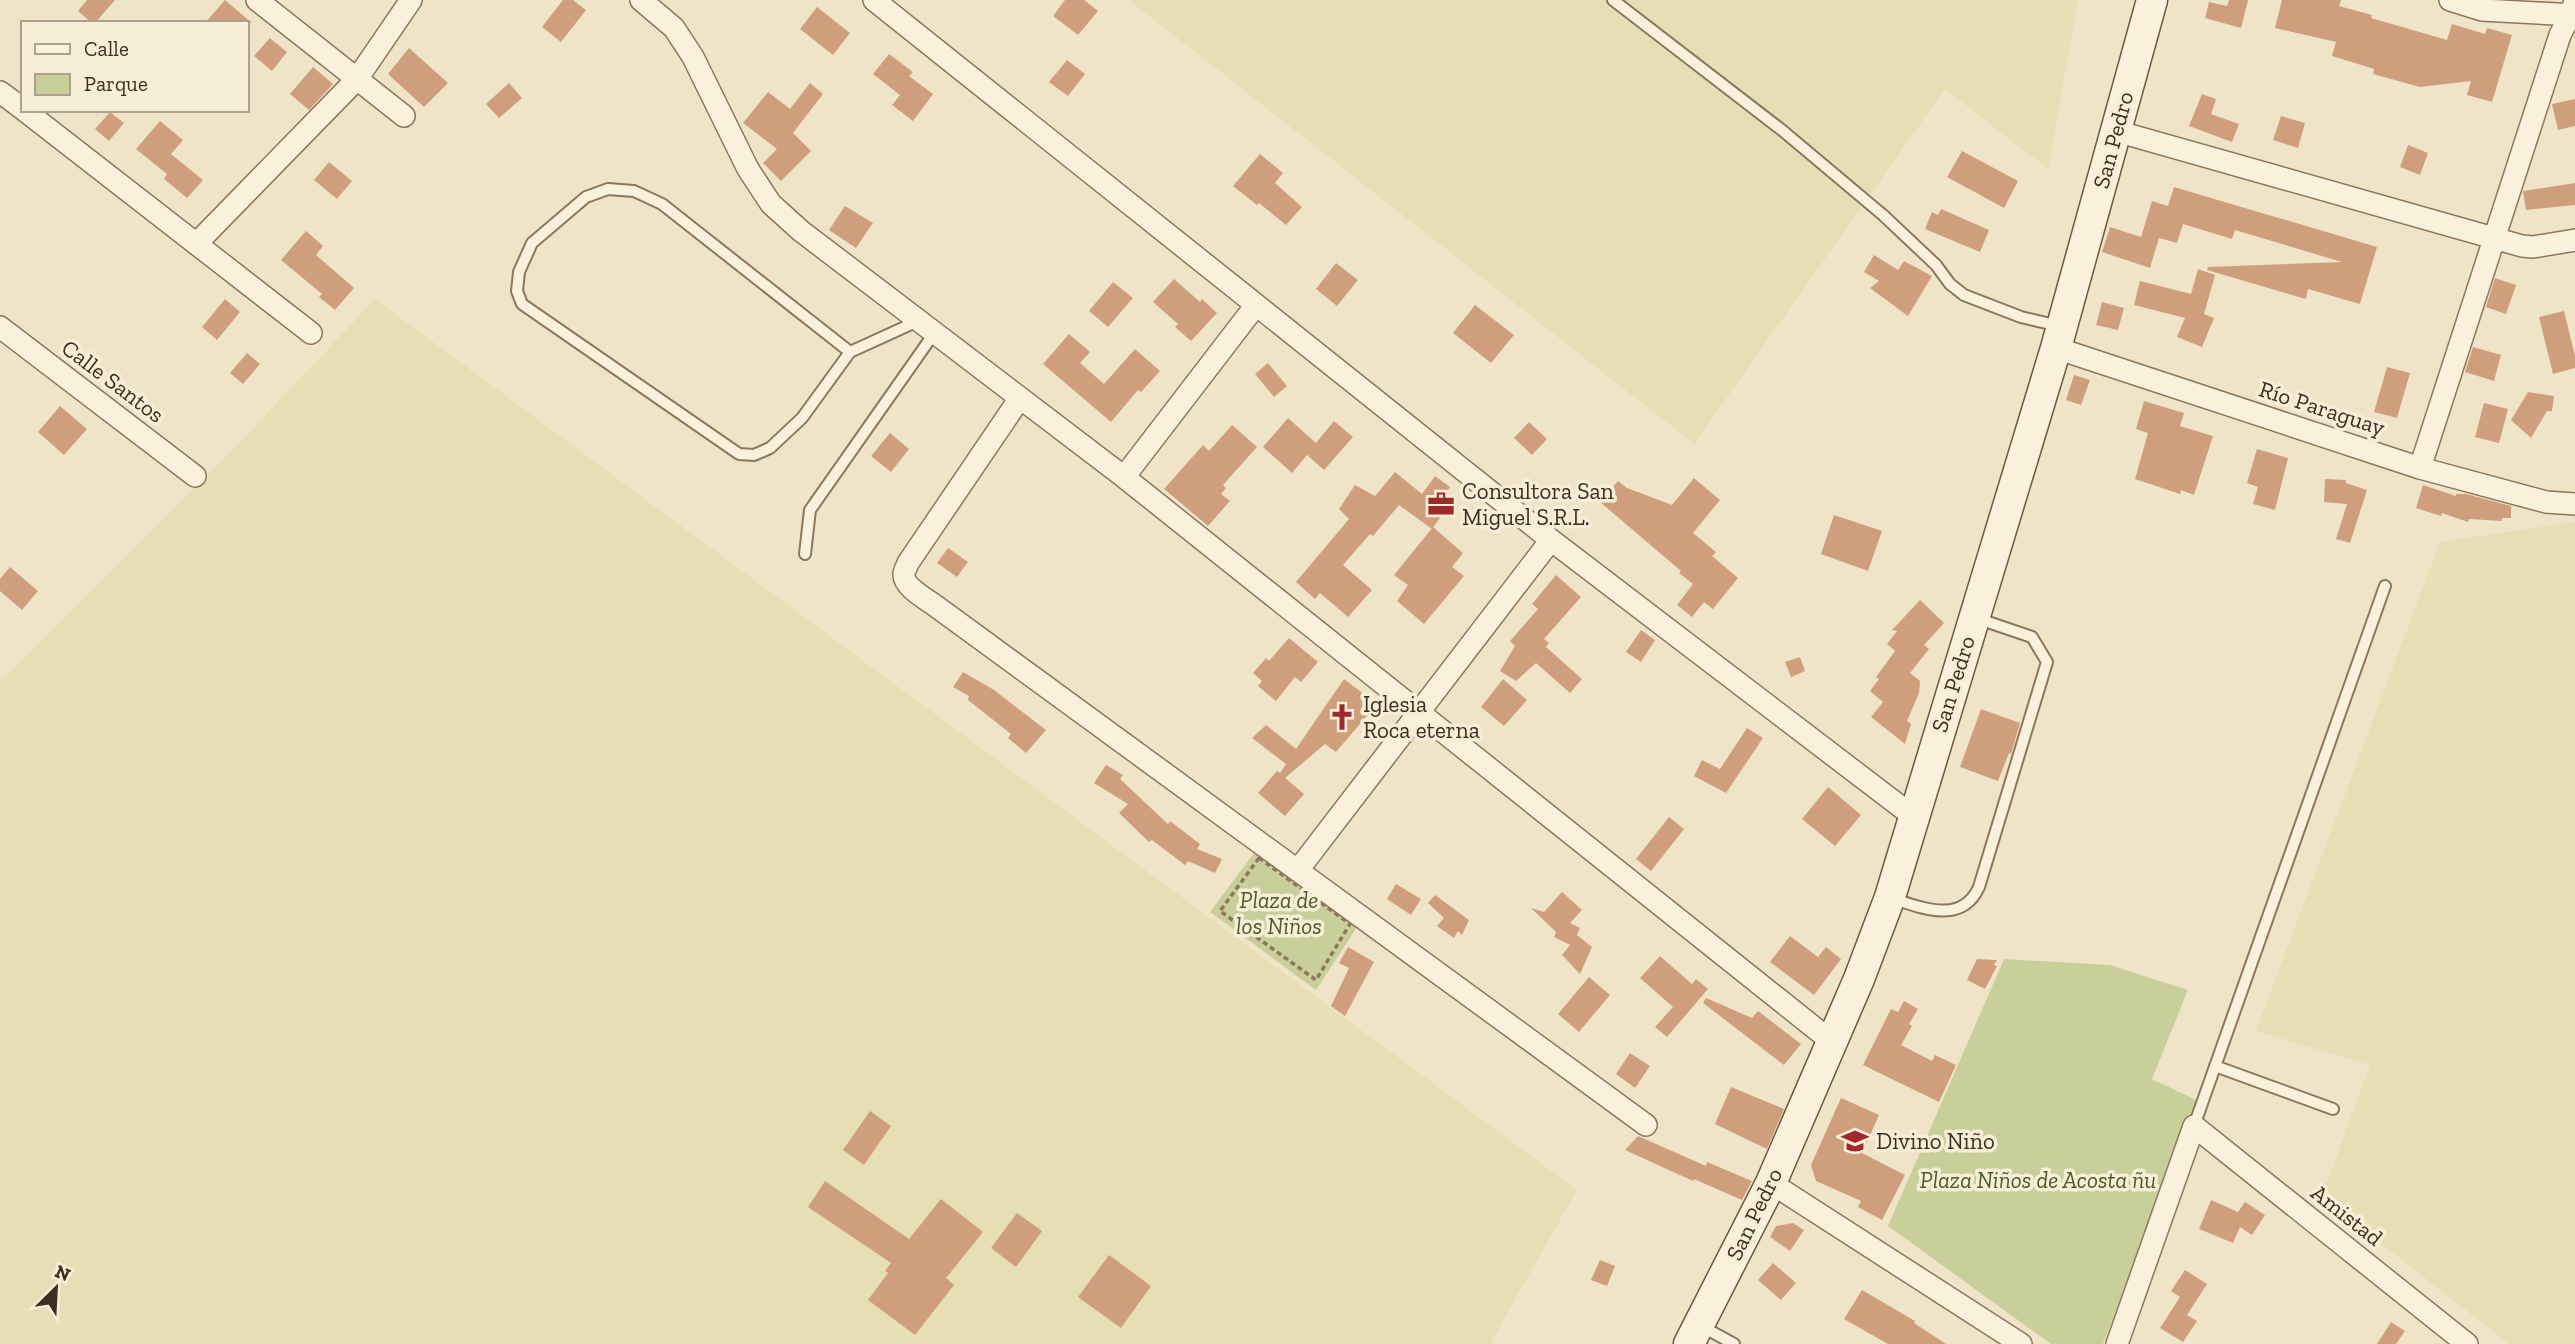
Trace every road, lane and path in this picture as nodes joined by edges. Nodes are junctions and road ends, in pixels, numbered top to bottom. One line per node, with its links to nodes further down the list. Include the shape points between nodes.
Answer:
1 (257, 0): 9 (street)
2 (411, 0): 9 (street)
3 (641, 0): 19 (street, via 681,38 748,169 771,204)
4 (874, 0): 18 (street)
5 (1613, 0): 22 (lane, via 1863,198 1964,295)
6 (2152, 0): 14 (main road, San Pedro)
7 (2450, 0): 8 (street, via 2482,10)
8 (2573, 11): 15 (street, via 2560,35)
9 (357, 79): 13 (street); 17 (street)
10 (0, 92): 11 (street)
11 (21, 108)
12 (26, 112): 17 (street)
13 (404, 116)
14 (2116, 131): 15 (street); 22 (main road, San Pedro)
15 (2496, 238): 16 (street, via 2533,247); 25 (street)
16 (2575, 240)
17 (196, 244): 21 (street)
18 (1256, 305): 27 (street); 29 (street)
19 (927, 326): 23 (lane); 24 (street); 30 (lane, via 810,510)
20 (0, 327): 26 (street, Calle Santos)
21 (311, 333)
22 (2059, 337): 25 (street, Río Paraguay); 32 (main road, San Pedro)
23 (850, 352): 23 (lane, via 802,418 770,448 754,455 739,454 522,304 517,290 519,272 532,243 586,197 608,189 634,191 662,204)
24 (1020, 398): 27 (street); 36 (street, via 908,563 905,580)
25 (2420, 468): 28 (street, Río Paraguay, via 2546,502)
26 (195, 476)
27 (1124, 477): 33 (street)
28 (2575, 504)
29 (1551, 540): 33 (street); 34 (street)
30 (805, 554)
31 (2385, 586): 39 (lane)
32 (1974, 617): 34 (main road, San Pedro); 37 (lane, via 2032,637 2047,662 1974,898 1955,911 1919,907)
33 (1419, 712): 36 (street); 38 (street)
34 (1914, 817): 37 (main road, San Pedro)
35 (1259, 858): 35 (path, via 1350,924 1315,980 1220,911)
36 (1298, 870): 41 (street)
37 (1890, 897): 38 (main road, San Pedro)
38 (1831, 1041): 43 (main road, San Pedro)
39 (2215, 1066): 40 (lane); 42 (lane)
40 (2333, 1109)
41 (1646, 1125)
42 (2194, 1126): 47 (street); 48 (street, Amistad)
43 (1771, 1183): 44 (main road, San Pedro); 46 (street)
44 (1694, 1334): 45 (lane)
45 (1734, 1344)
46 (2021, 1344)
47 (2117, 1344)
48 (2467, 1344)

